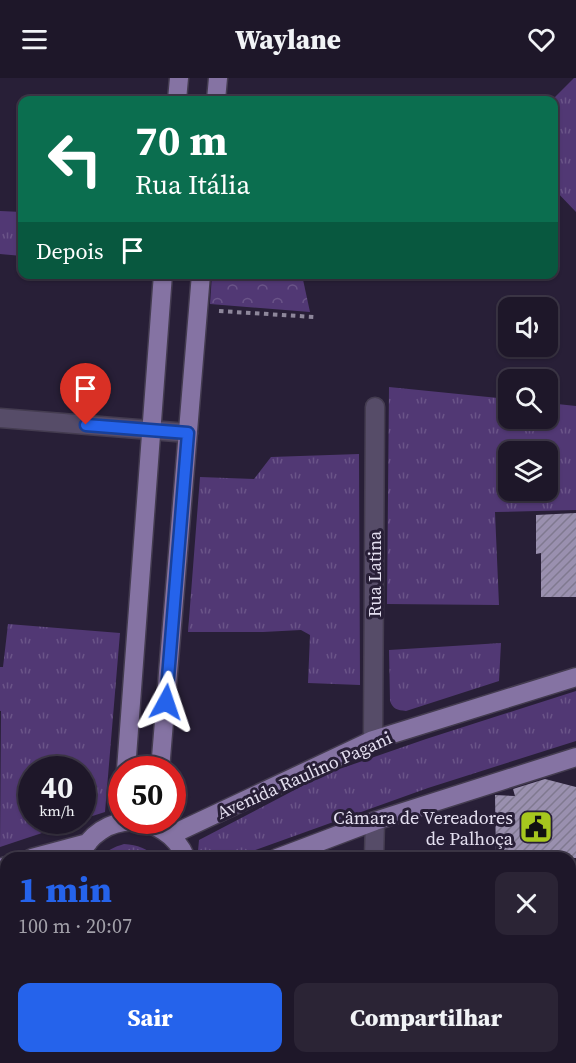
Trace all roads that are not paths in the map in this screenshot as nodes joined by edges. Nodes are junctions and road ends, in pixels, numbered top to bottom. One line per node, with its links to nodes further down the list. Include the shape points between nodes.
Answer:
1 (179, 78): 3 (main road)
2 (218, 78): 4 (main road)
3 (177, 96)
4 (216, 96)
5 (163, 279): 9 (main road)
6 (201, 279): 10 (main road)
7 (375, 407): 12 (street, Rua Latina)
8 (0, 418): 9 (street)
9 (150, 430): 10 (street); 13 (main road)
10 (188, 433): 14 (main road)
11 (576, 677): 12 (main road, Avenida Raulino Pagani)
12 (373, 740): 16 (main road, Avenida Raulino Pagani)
13 (127, 756)
14 (161, 756)
15 (576, 757): 17 (main road)
16 (186, 817)
17 (375, 821): 22 (main road); 23 (street)
18 (108, 827): 20 (main road)
19 (168, 834): 21 (main road)
20 (84, 850)
21 (184, 852)
22 (293, 852)
23 (374, 852)

